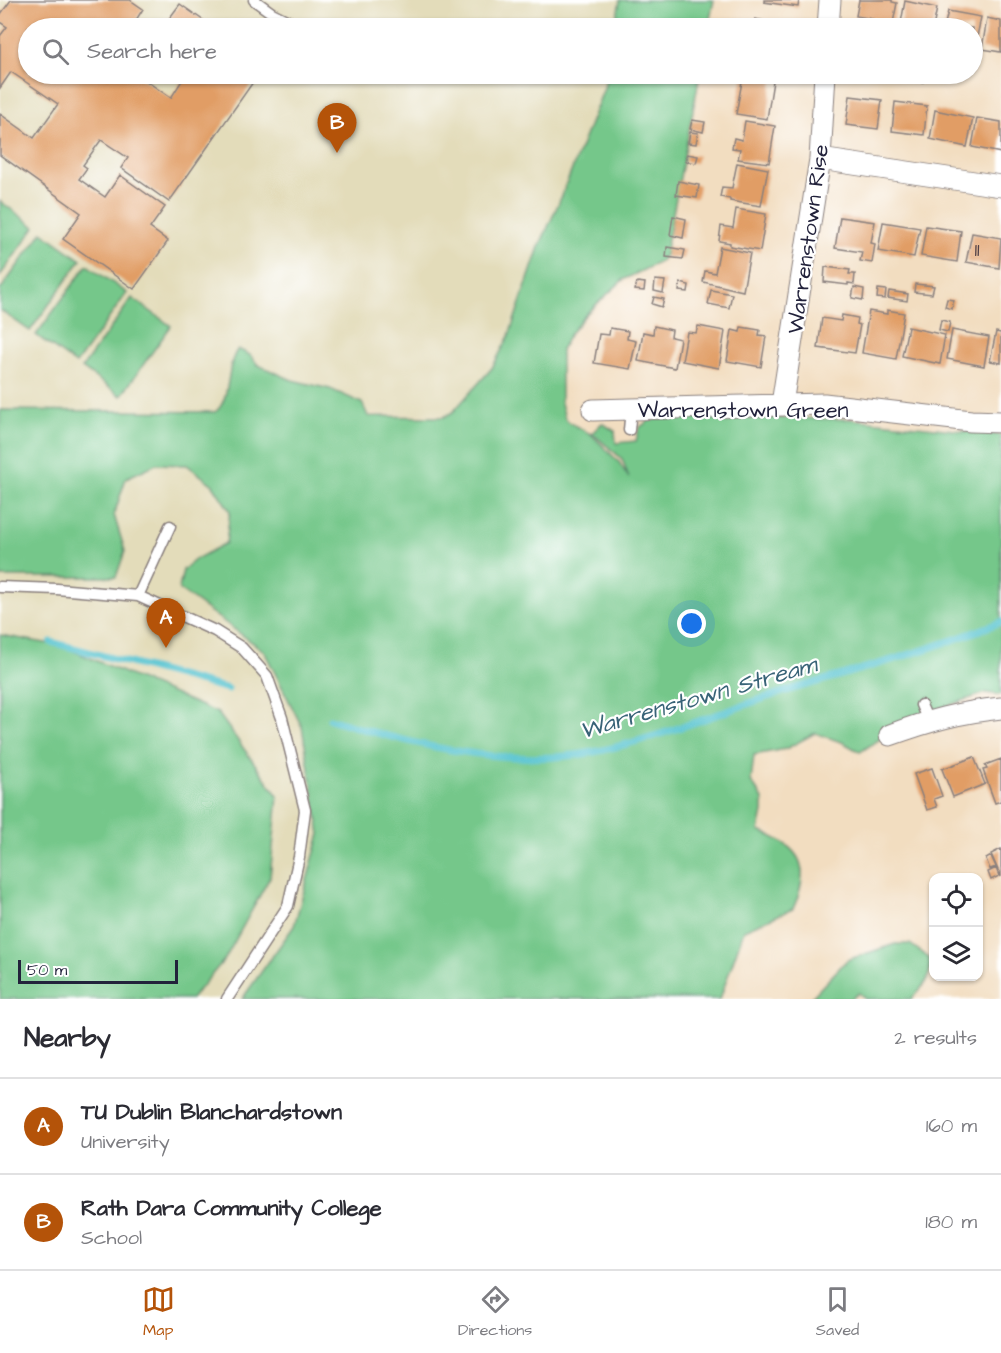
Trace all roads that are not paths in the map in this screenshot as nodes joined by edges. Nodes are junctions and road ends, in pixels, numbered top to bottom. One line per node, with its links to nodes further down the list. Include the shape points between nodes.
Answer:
1 (254, 0): 3 (lane)
2 (830, 0): 4 (street)
3 (282, 18)
4 (829, 18)
5 (824, 84): 6 (street, Warrenstown Rise)
6 (820, 159): 7 (street); 8 (street, Warrenstown Rise)
7 (1001, 186)
8 (782, 404): 9 (street, Warrenstown Green, via 630,420); 10 (street, Warrenstown Green, via 824,404)
9 (593, 410)
10 (1001, 422)
11 (170, 526): 13 (lane)
12 (0, 587): 13 (lane)
13 (138, 596): 16 (lane, via 243,648 267,675 306,810 288,906)
14 (1001, 708): 15 (street, via 925,713)
15 (890, 735)
16 (227, 999)

